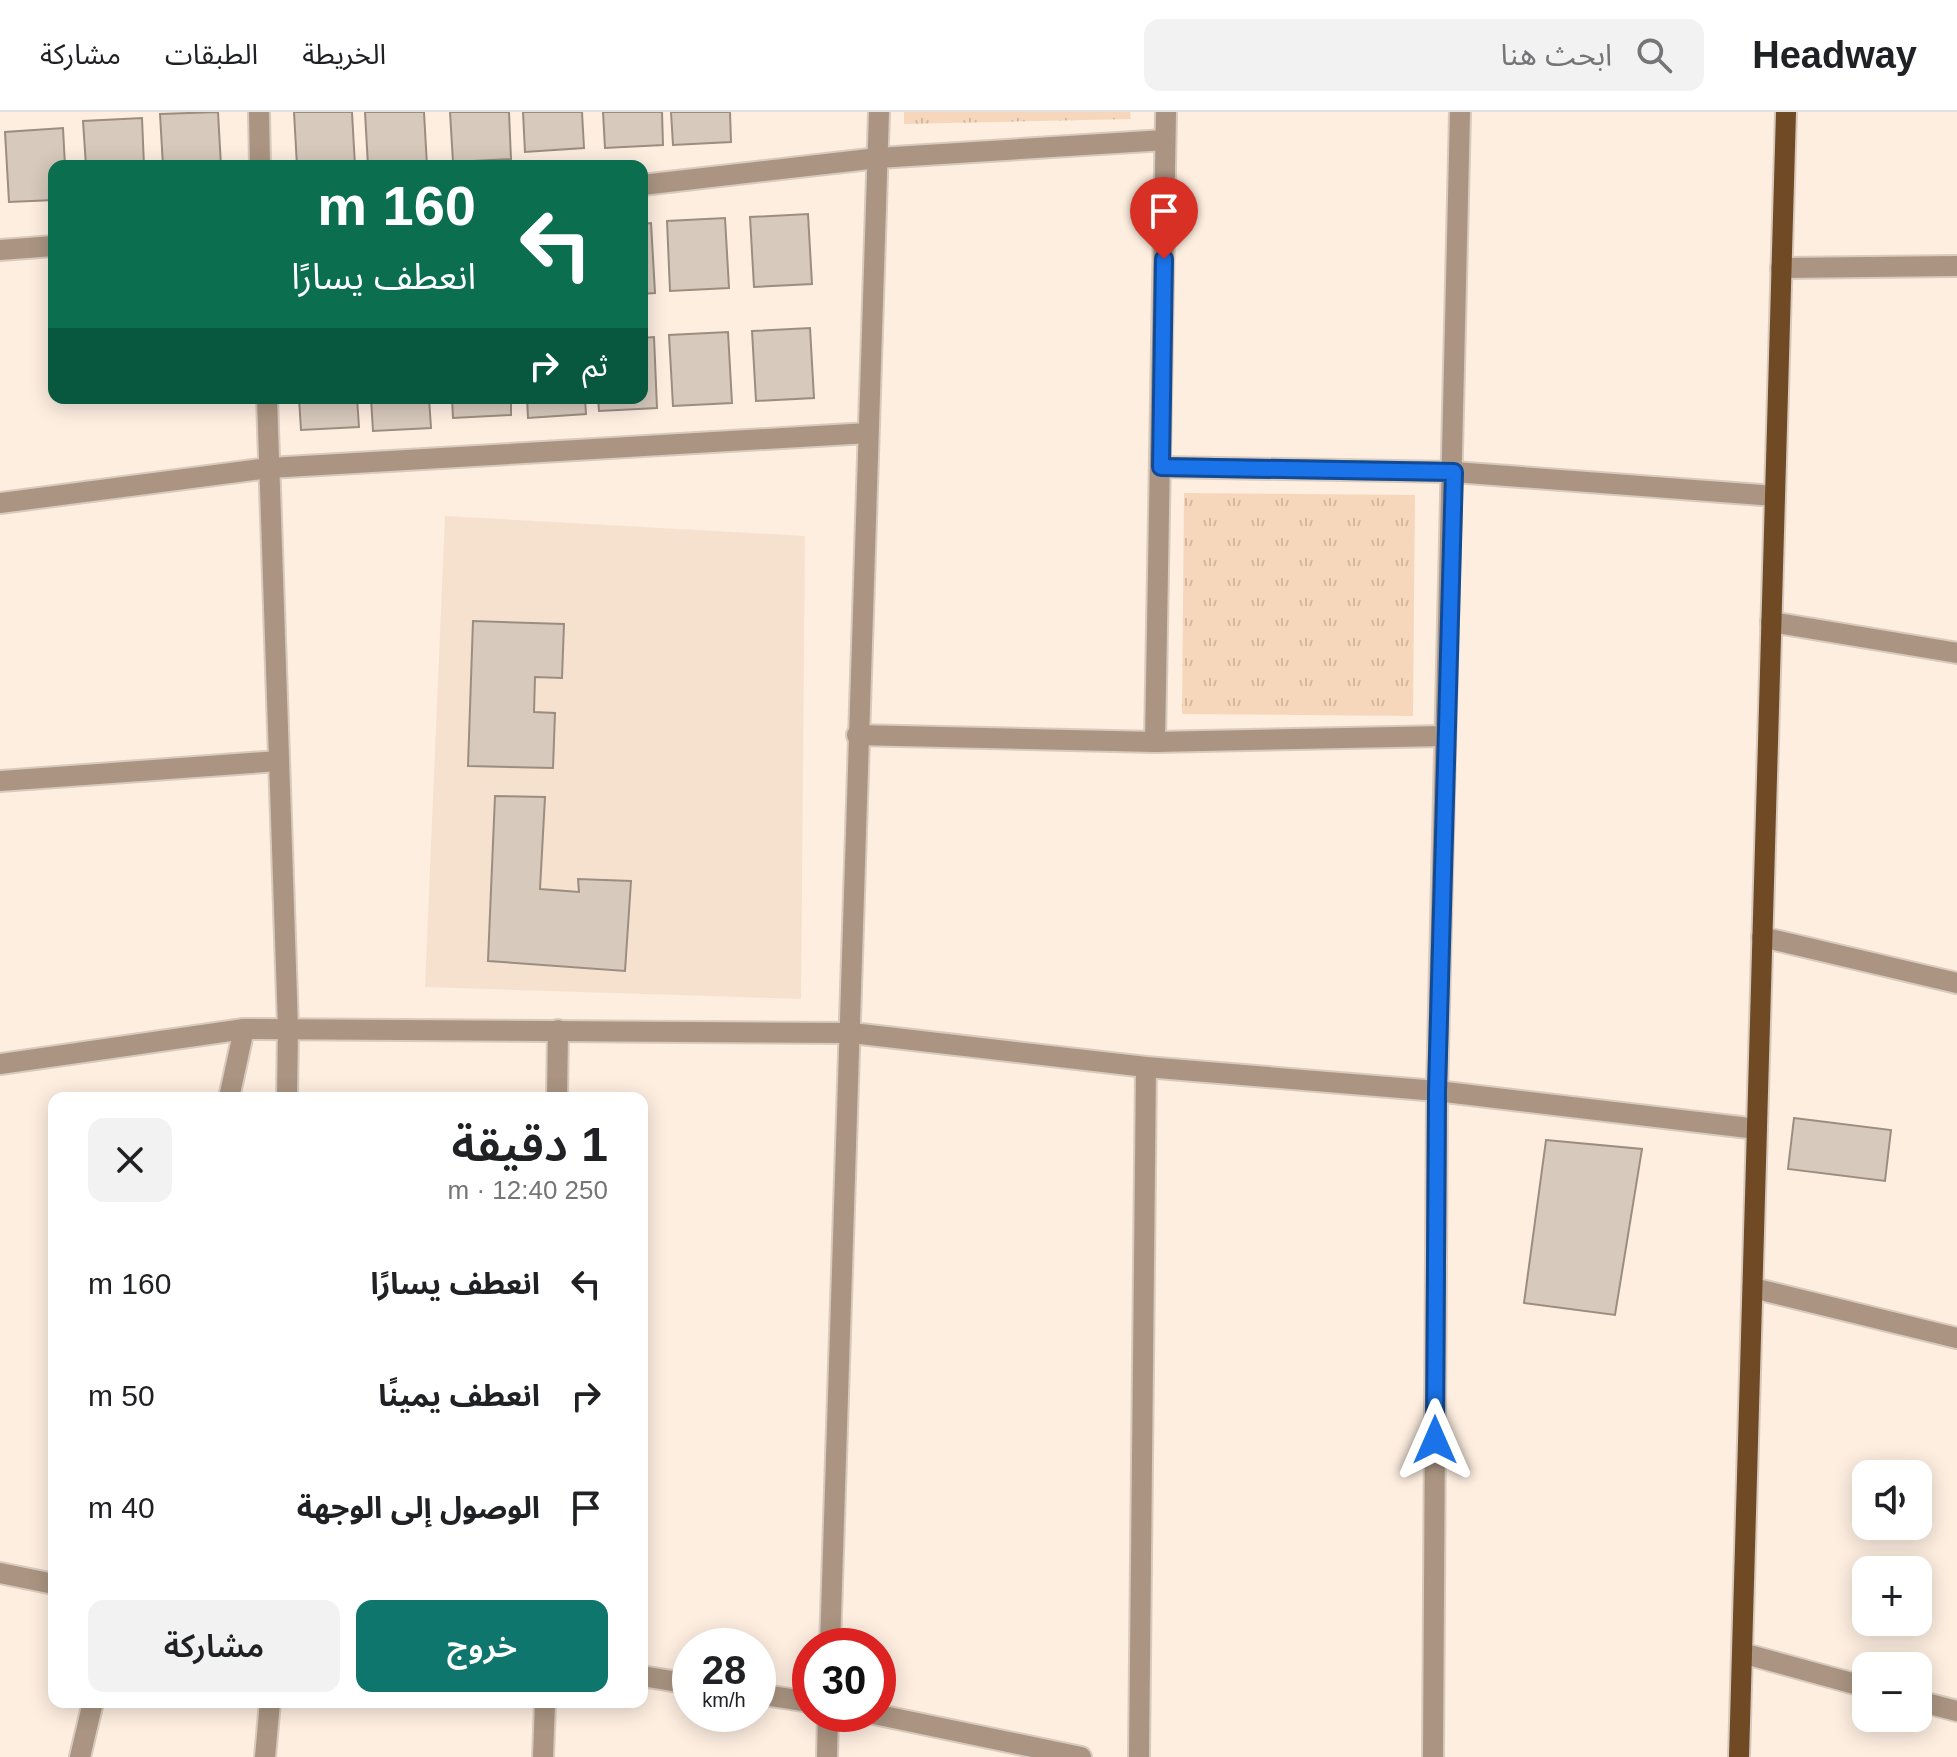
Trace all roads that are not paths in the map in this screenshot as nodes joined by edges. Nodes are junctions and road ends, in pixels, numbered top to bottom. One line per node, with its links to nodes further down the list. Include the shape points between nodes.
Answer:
1 (259, 112): 8 (street)
2 (879, 112): 7 (street)
3 (1166, 112): 6 (street)
4 (1460, 112): 18 (street)
5 (1786, 112): 13 (main road)
6 (1165, 140): 7 (street); 16 (street)
7 (878, 158): 9 (street); 15 (street)
8 (260, 160)
9 (648, 184)
10 (48, 246): 11 (street)
11 (0, 250)
12 (1957, 266): 13 (street)
13 (1781, 268): 19 (main road)
14 (267, 404): 17 (street)
15 (868, 433): 17 (street); 23 (street)
16 (1161, 467): 18 (street); 25 (street)
17 (269, 468): 20 (street); 26 (street)
18 (1454, 472): 19 (street); 24 (street)
19 (1775, 496): 21 (main road)
20 (0, 503)
21 (1771, 622): 22 (street); 28 (main road)
22 (1957, 653)
23 (857, 735): 25 (street); 33 (street)
24 (1445, 736): 25 (street); 36 (street)
25 (1155, 742)
26 (279, 761): 27 (street); 30 (street)
27 (0, 781)
28 (1762, 937): 29 (street); 40 (main road)
29 (1957, 983)
30 (288, 1028): 31 (street); 32 (street); 38 (street)
31 (244, 1029): 34 (street); 37 (street)
32 (558, 1030): 33 (street); 39 (street)
33 (852, 1033): 35 (street); 45 (street)
34 (0, 1064)
35 (1146, 1067): 36 (street); 62 (street)
36 (1437, 1091): 40 (street); 63 (street)
37 (230, 1092)
38 (287, 1092)
39 (557, 1092)
40 (1757, 1129): 41 (main road)
41 (1753, 1288): 42 (street); 46 (main road)
42 (1957, 1338)
43 (0, 1573): 44 (street)
44 (48, 1583)
45 (831, 1628)
46 (1742, 1653): 49 (street); 64 (main road)
47 (648, 1677): 48 (street)
48 (672, 1681)
49 (1852, 1683)
50 (1932, 1705): 54 (street)
51 (92, 1708): 57 (street)
52 (269, 1708): 58 (street)
53 (545, 1708): 59 (street)
54 (1957, 1711)
55 (896, 1719): 61 (street)
56 (828, 1732): 60 (street)
57 (80, 1757)
58 (265, 1757)
59 (543, 1757)
60 (827, 1757)
61 (1081, 1757)
62 (1139, 1757)
63 (1433, 1757)
64 (1739, 1757)

